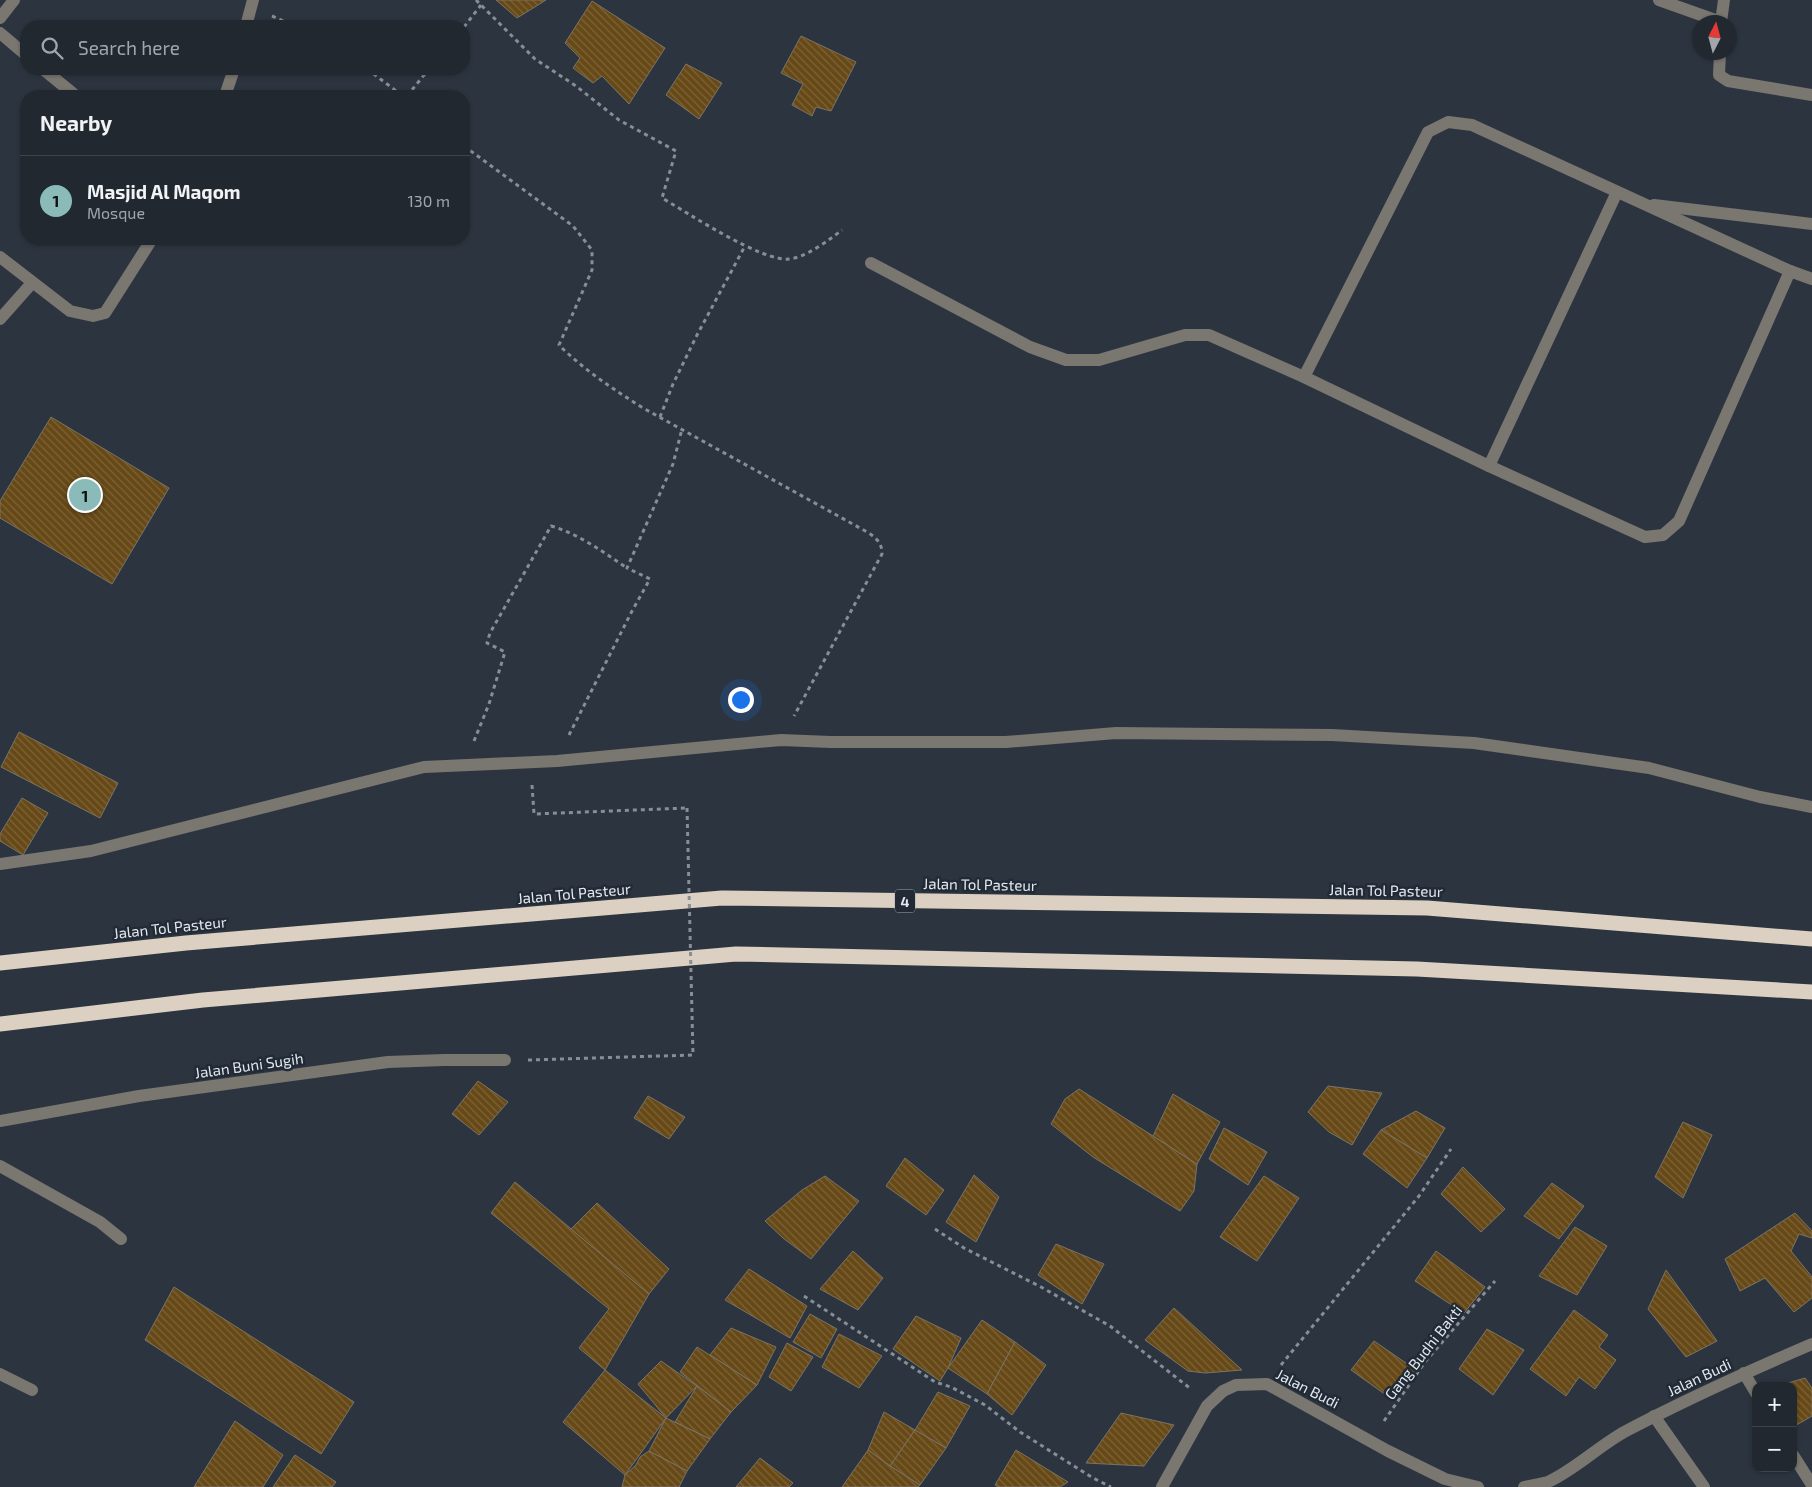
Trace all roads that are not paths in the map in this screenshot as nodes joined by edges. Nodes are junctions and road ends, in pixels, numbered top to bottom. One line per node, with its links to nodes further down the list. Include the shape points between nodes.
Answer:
1 (14, 0): 7 (street)
2 (253, 0): 8 (street)
3 (1659, 0): 5 (street)
4 (1724, 0): 6 (street)
5 (1701, 15)
6 (1722, 15)
7 (0, 18)
8 (248, 20)
9 (0, 32): 10 (street)
10 (20, 50)
11 (1720, 60): 16 (street, via 1719,75 1728,81)
12 (50, 75): 14 (street)
13 (232, 75): 15 (street)
14 (69, 90)
15 (226, 90)
16 (1812, 95)
17 (1617, 192): 18 (street); 27 (street, via 1472,126 1448,122 1428,132); 28 (street)
18 (1642, 204): 19 (street); 23 (street)
19 (1812, 224)
20 (148, 245): 25 (street, via 105,312 94,316 70,310)
21 (0, 257): 25 (street)
22 (871, 264): 27 (street, via 1030,347 1066,360 1099,360 1185,335 1209,335)
23 (1790, 271): 24 (street); 28 (street, via 1678,521 1663,535 1645,538)
24 (1812, 279)
25 (32, 283): 26 (street)
26 (0, 320)
27 (1304, 376): 28 (street)
28 (1489, 466)
29 (1812, 807): 30 (street, via 1649,768 1464,743 1332,735 1116,733 1006,742 781,740 557,761 424,767 91,852)
30 (0, 864)
31 (1812, 939): 32 (highway, Jalan Tol Pasteur / 4, via 1427,908 722,898 186,943)
32 (0, 963)
33 (1812, 992): 34 (highway, via 1417,969 736,954 203,1000)
34 (0, 1024)
35 (505, 1060): 36 (street, Jalan Buni Sugih, via 388,1062 139,1096)
36 (0, 1120)
37 (0, 1166): 38 (street, via 100,1222)
38 (121, 1239)
39 (1812, 1344): 41 (street, Jalan Budi)
40 (0, 1374): 43 (street)
41 (1744, 1374): 42 (street); 44 (street, Jalan Budi)
42 (1752, 1387)
43 (32, 1390)
44 (1654, 1416): 46 (street, Jalan Budi, via 1614,1438); 51 (street)
45 (1797, 1461): 47 (street)
46 (1551, 1484): 50 (street, Jalan Budi)
47 (1812, 1485)
48 (1162, 1487): 49 (street, Jalan Budi, via 1207,1406 1223,1391 1236,1385 1267,1384 1388,1451 1446,1479)
49 (1478, 1487)
50 (1524, 1487)
51 (1704, 1487)

